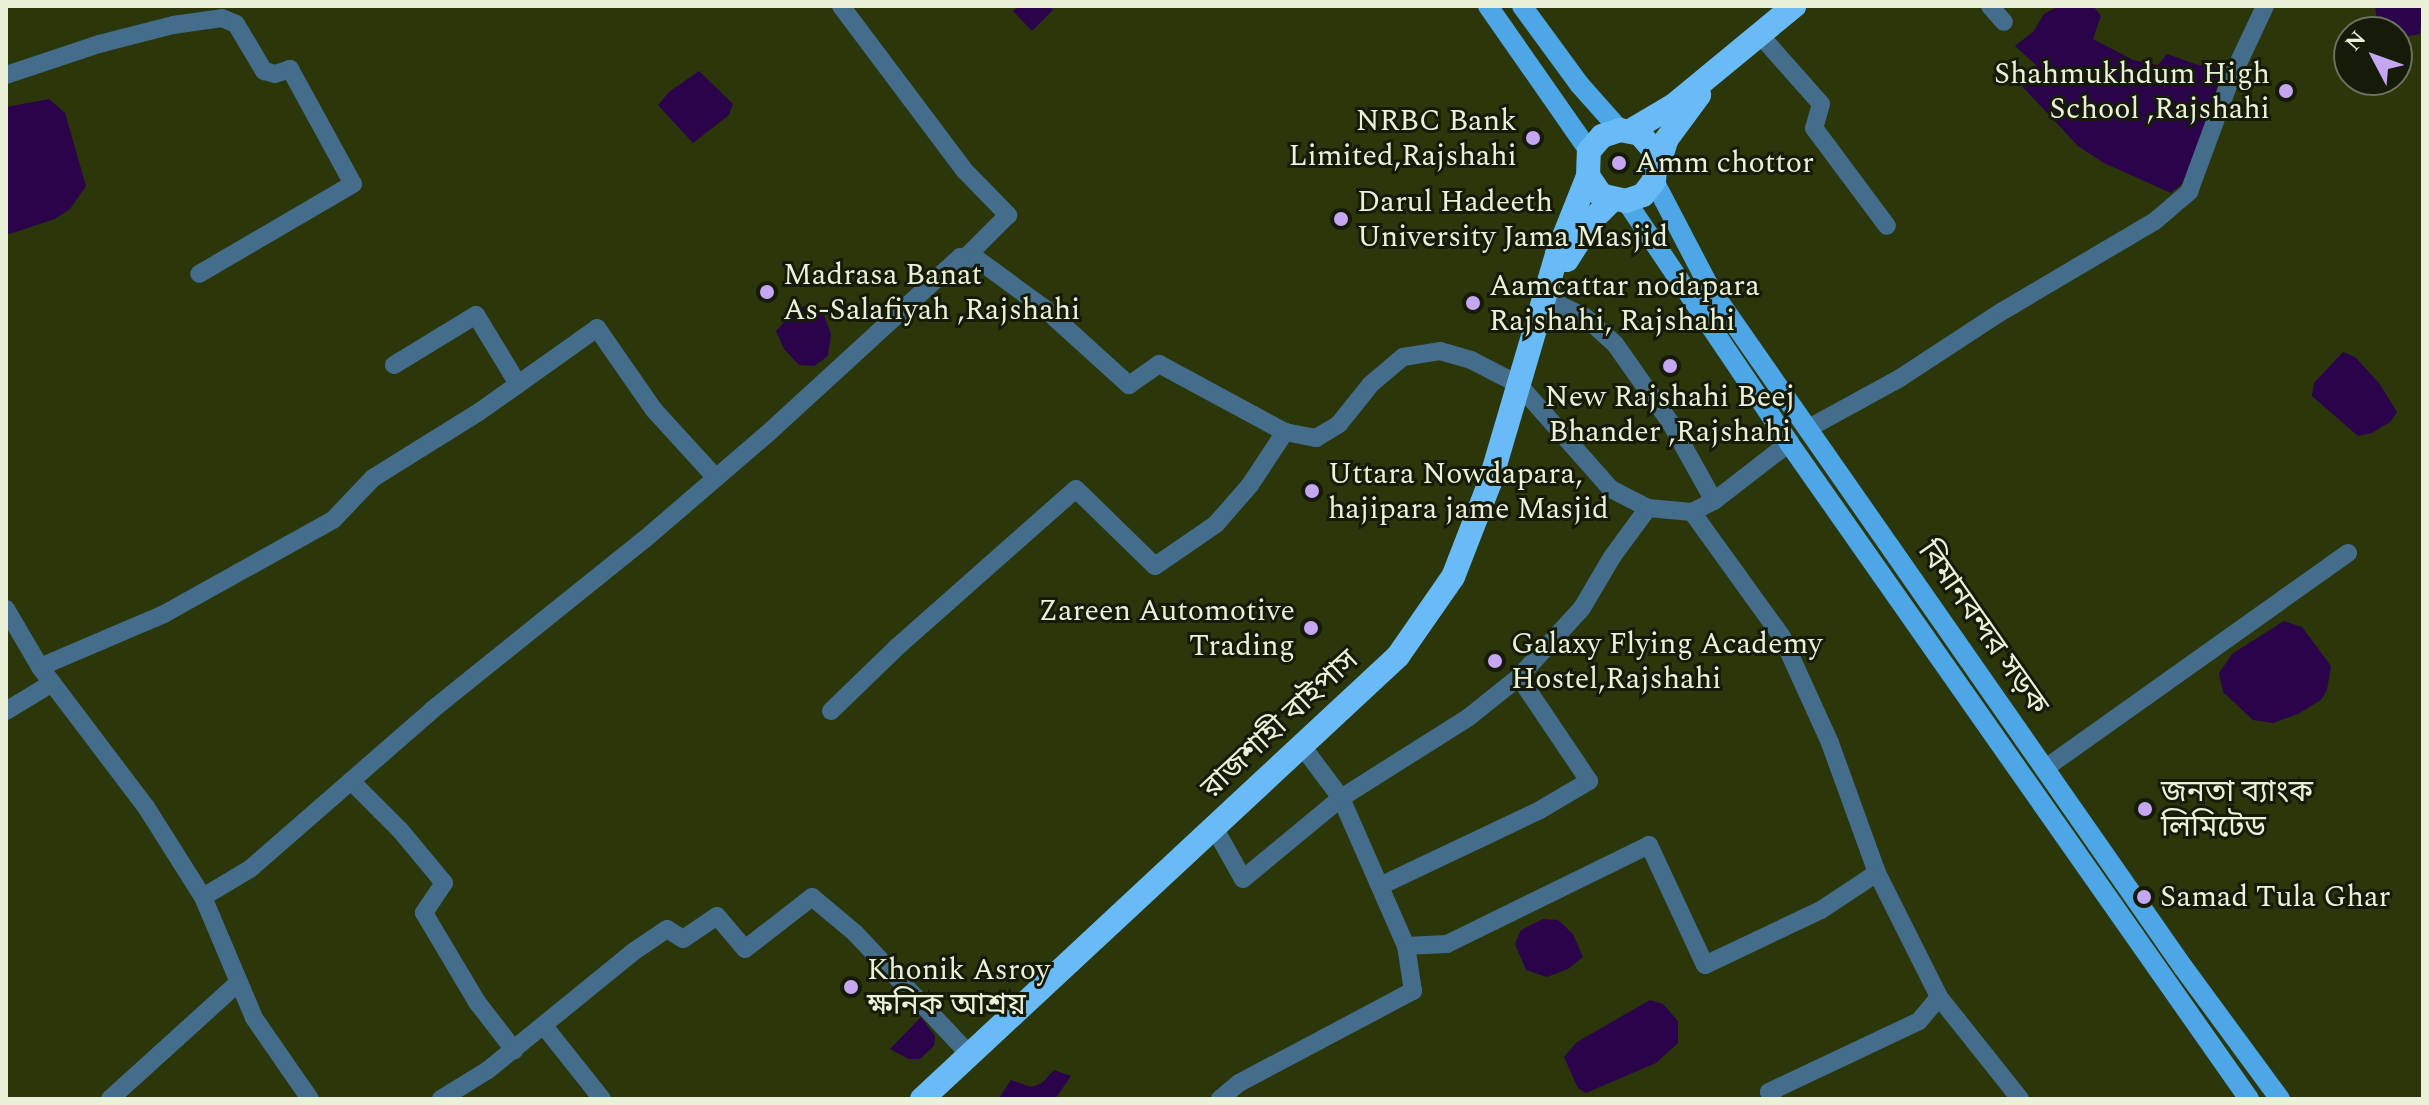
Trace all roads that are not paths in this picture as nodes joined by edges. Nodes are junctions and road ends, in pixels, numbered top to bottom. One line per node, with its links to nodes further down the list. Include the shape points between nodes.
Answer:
1 (841, 6): 17 (street, via 965,171 1008,215)
2 (1488, 6): 12 (main road)
3 (1522, 6): 11 (main road, via 1579,84)
4 (1794, 6): 8 (highway)
5 (1990, 6): 7 (street)
6 (2265, 6): 23 (street, via 2229,83 2189,192 2155,221)
7 (2004, 22)
8 (1760, 35): 9 (highway); 16 (street, via 1821,104 1814,128)
9 (1721, 68): 11 (highway, via 1674,105); 13 (highway, via 1673,129)
10 (6, 75): 18 (street, via 99,44 222,18 236,24 264,71 290,69 353,184)
11 (1625, 130): 12 (highway, via 1602,136); 13 (highway, via 1649,142)
12 (1589, 151): 14 (highway)
13 (1656, 174): 15 (highway, via 1643,195); 23 (main road, বিমানবন্দর সড়ক, via 1711,290)
14 (1588, 176): 15 (highway, via 1593,187); 19 (highway)
15 (1619, 201): 19 (highway, via 1579,238); 25 (main road, বিমানবন্দর সড়ক)
16 (1887, 226)
17 (968, 255): 24 (street, via 1044,308 1129,385 1159,364); 26 (street)
18 (199, 274)
19 (1545, 301): 22 (highway, রাজশাহী বাইপাস); 27 (street, via 1585,317 1615,344 1670,422)
20 (394, 365): 21 (street, via 476,315)
21 (518, 384): 26 (street, via 597,328 654,410); 32 (street, via 373,478 333,520 260,564 164,614)
22 (1518, 384): 24 (street, via 1440,351 1403,357 1371,384 1339,424 1316,438); 28 (street, via 1611,489); 37 (highway, রাজশাহী বাইপাস, via 1490,482 1453,577 1398,656)
23 (1807, 429): 38 (main road, বিমানবন্দর সড়ক)
24 (1285, 432): 36 (street, via 1216,524 1155,566 1076,489)
25 (1789, 443): 27 (street); 59 (main road, বিমানবন্দর সড়ক)
26 (716, 478): 39 (street)
27 (1714, 501): 29 (street)
28 (1648, 508): 29 (street); 33 (street, via 1582,608)
29 (1692, 512): 42 (street, via 1782,637 1830,743)
30 (2348, 553): 38 (street)
31 (6, 609): 32 (street)
32 (40, 667): 34 (street)
33 (1519, 677): 40 (street, via 1456,725); 43 (street, via 1589,781)
34 (52, 683): 35 (street); 44 (street, via 146,807)
35 (6, 711)
36 (831, 711)
37 (1302, 746): 40 (street); 41 (highway, রাজশাহী বাইপাস)
38 (2044, 769): 60 (main road, বিমানবন্দর সড়ক)
39 (351, 781): 44 (street, via 250,869); 49 (street, via 444,883 424,913 477,1002)
40 (1341, 798): 41 (street, via 1243,879); 43 (street)
41 (1215, 829): 50 (highway, রাজশাহী বাইপাস)
42 (1877, 873): 45 (street, via 1821,910 1705,965 1649,845 1447,944); 47 (street)
43 (1380, 886): 45 (street)
44 (203, 897): 46 (street)
45 (1406, 946): 56 (street, via 1413,991 1239,1083)
46 (239, 982): 51 (street); 52 (street, via 254,1018)
47 (1939, 997): 57 (street, via 1919,1021 1769,1092); 58 (street)
48 (544, 1026): 49 (street); 50 (street, via 667,929 683,939 717,916 745,949 812,897 855,933); 54 (street)
49 (514, 1050): 53 (street)
50 (970, 1055): 55 (highway, রাজশাহী বাইপাস)
51 (110, 1099)
52 (310, 1099)
53 (441, 1099)
54 (602, 1099)
55 (922, 1099)
56 (1220, 1099)
57 (1773, 1099)
58 (2020, 1099)
59 (2249, 1099)
60 (2280, 1099)

